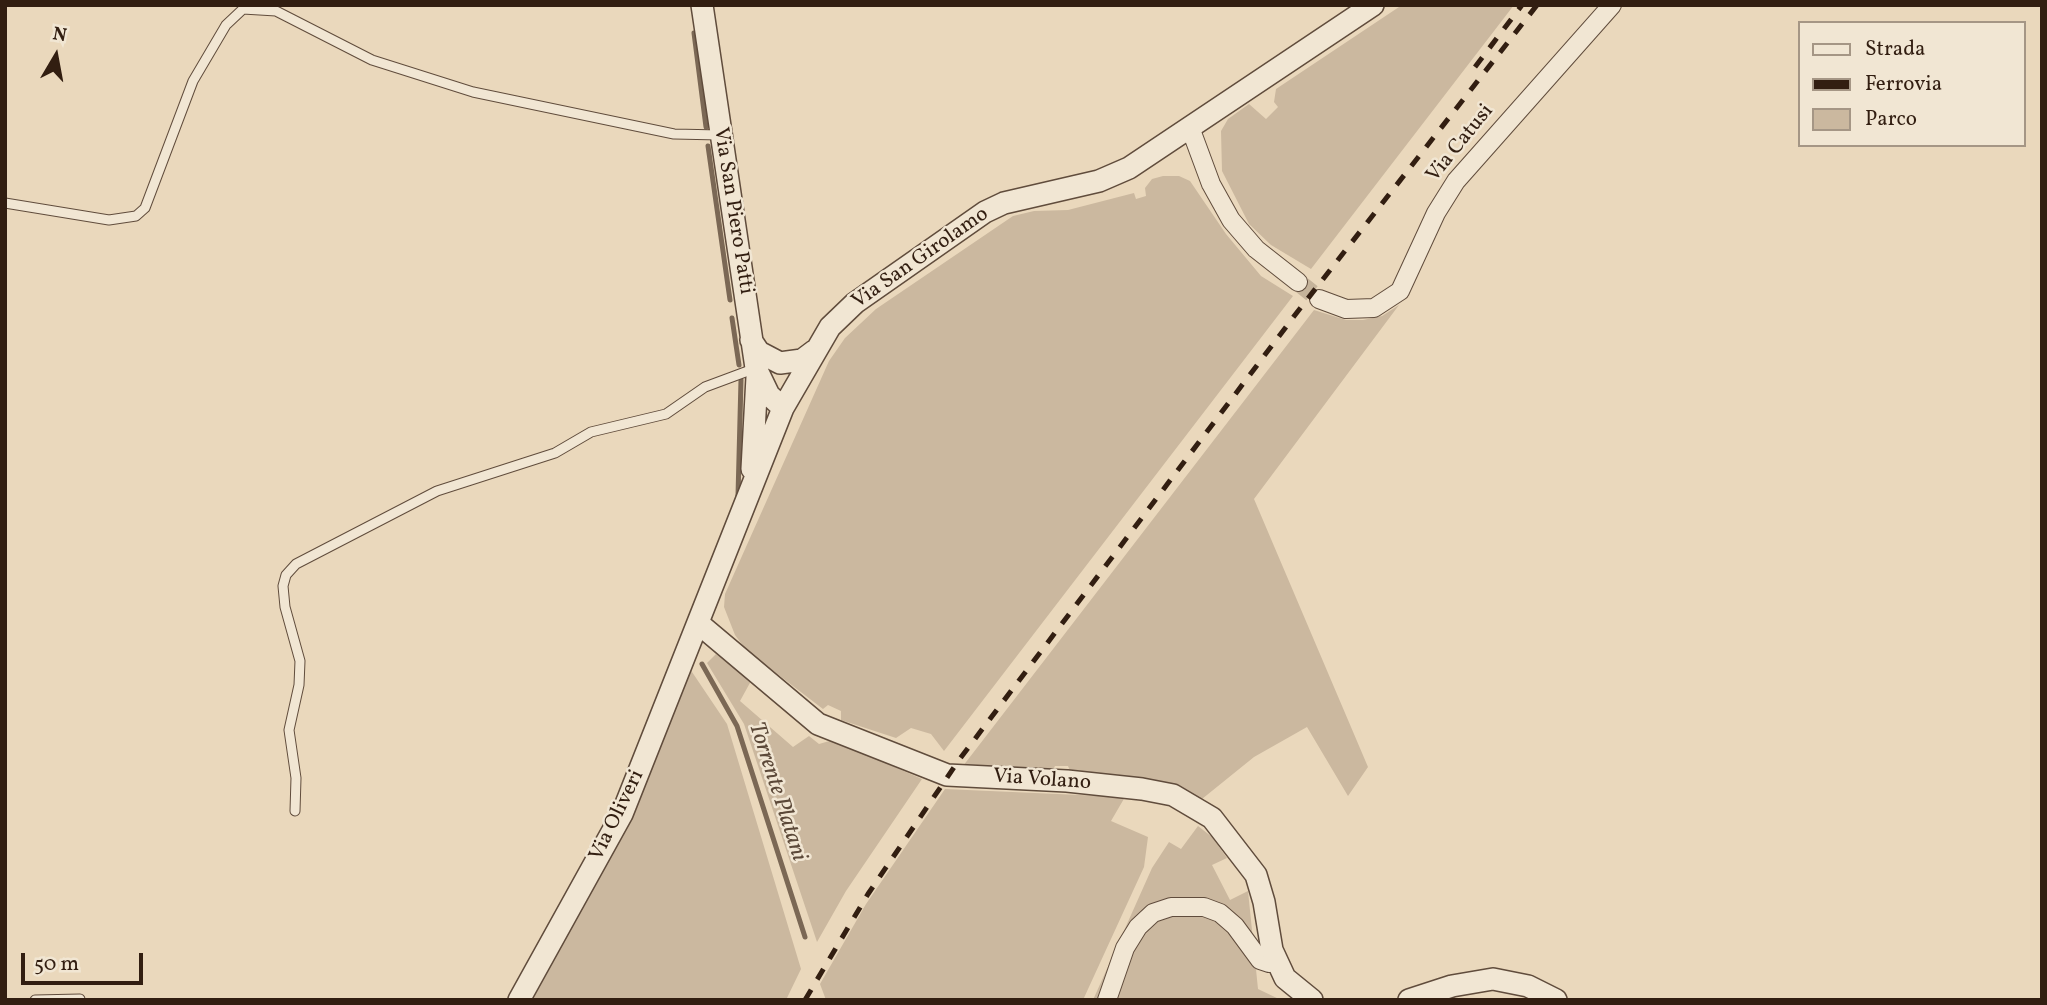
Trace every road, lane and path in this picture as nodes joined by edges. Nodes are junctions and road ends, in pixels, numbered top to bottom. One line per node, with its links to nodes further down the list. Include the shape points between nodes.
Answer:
1 (702, 5): 5 (street, Via San Piero Patti)
2 (1373, 5): 4 (street, Via San Girolamo)
3 (1612, 5): 8 (street, Via Catusi, via 1456,181 1436,213 1401,291 1374,308 1346,309)
4 (1191, 130): 7 (street, via 1211,184 1231,220 1256,249); 10 (street, Via San Girolamo, via 1099,181 1004,202 985,212 855,303)
5 (720, 135): 6 (lane, via 674,134 473,92 372,60 276,11 243,9 209,52 174,126 145,208 136,216 109,220); 9 (street, Via San Piero Patti)
6 (5, 203)
7 (1298, 282)
8 (1319, 299)
9 (751, 340): 10 (street, via 759,352 780,363 802,360); 11 (street, Via San Piero Patti)
10 (814, 351): 12 (street, Via San Girolamo)
11 (757, 372): 12 (street, Via San Piero Patti); 13 (street); 15 (lane, via 705,387 666,414 591,432 555,453 437,491 296,564 283,586 300,661 289,730)
12 (783, 408): 13 (street, Via San Girolamo)
13 (750, 491): 14 (street, Via San Girolamo)
14 (698, 623): 16 (street, Via Volano, via 818,723 947,775 1067,781 1173,795 1212,818 1256,875); 20 (street, Via Oliveri, via 622,814)
15 (295, 811)
16 (1278, 961): 21 (street, via 1260,960 1220,913 1204,906 1171,907 1153,913 1138,927 1125,948); 22 (street, Via Volano, via 1285,978)
17 (1440, 995): 23 (street); 24 (street, via 1493,979 1528,986)
18 (80, 999): 19 (lane)
19 (35, 1000)
20 (519, 1000)
21 (1107, 1000)
22 (1312, 1000)
23 (1409, 1000)
24 (1556, 1000)

